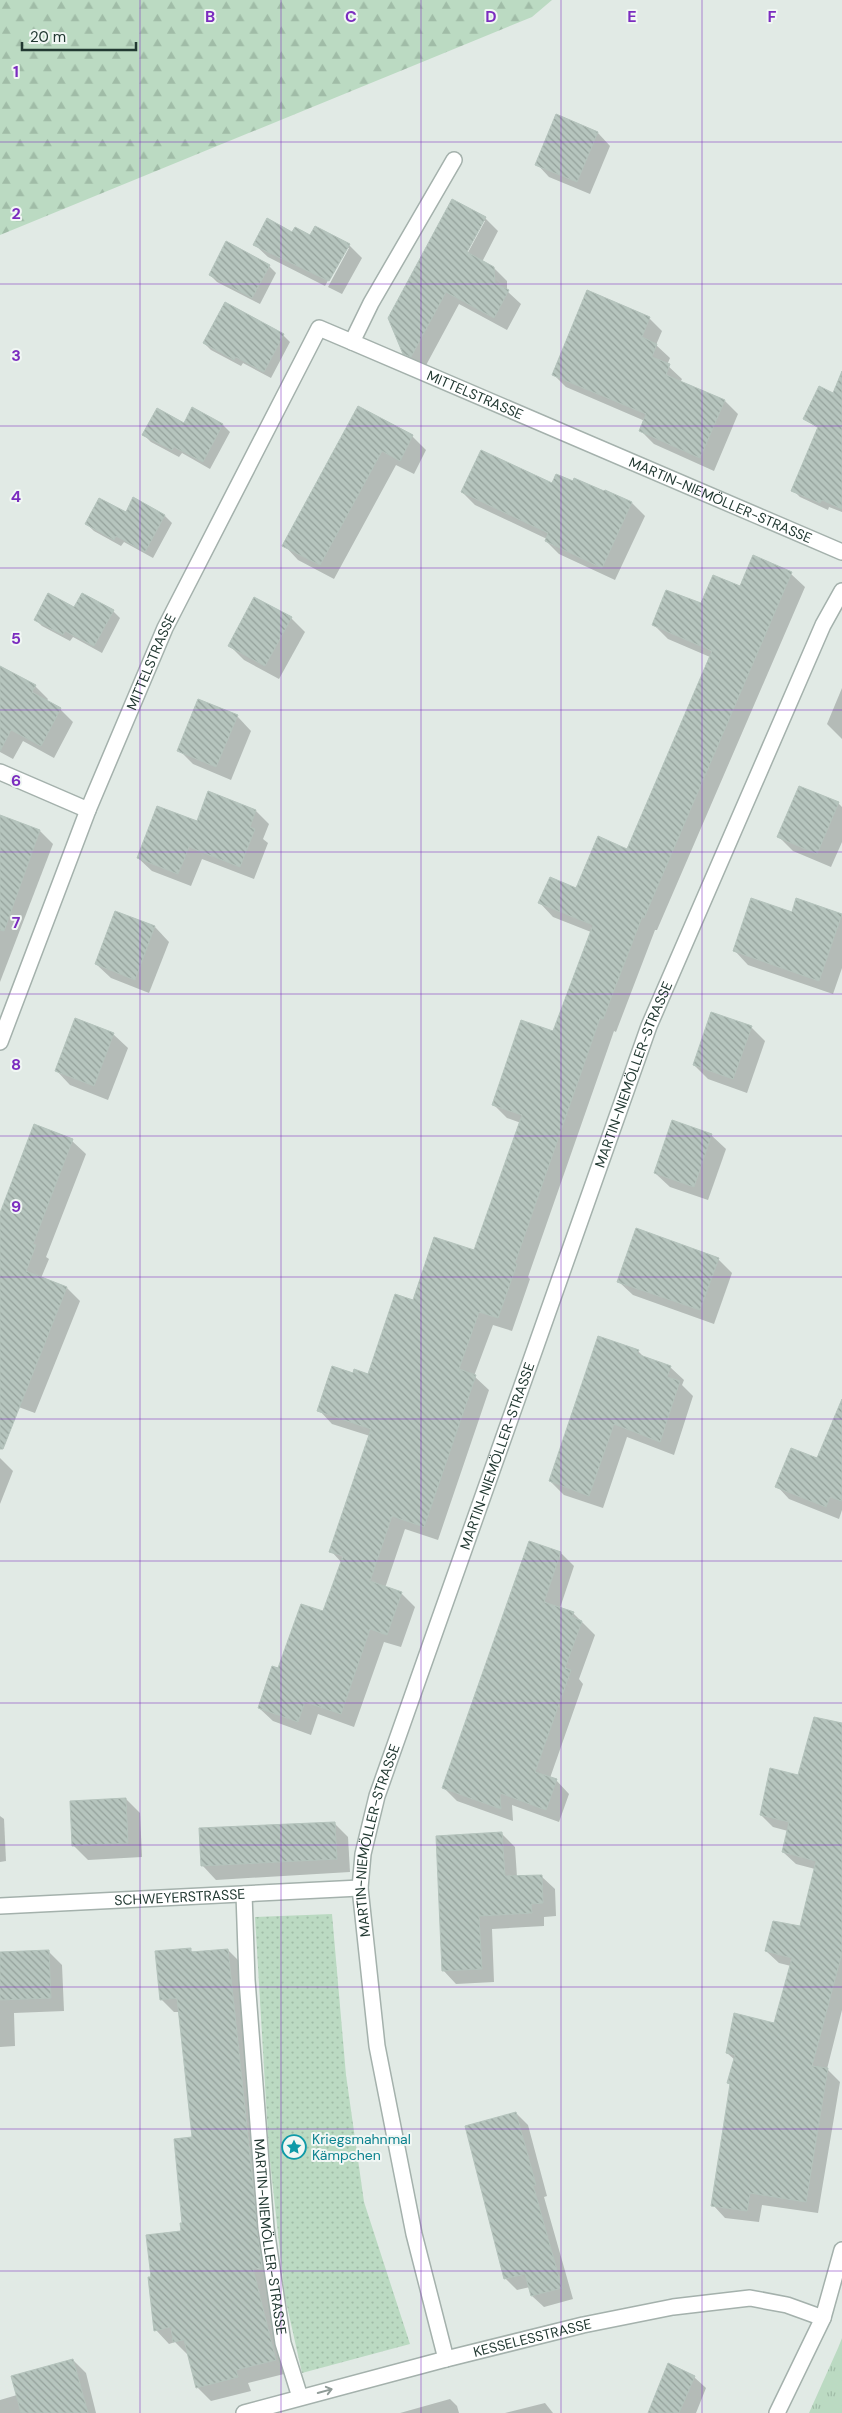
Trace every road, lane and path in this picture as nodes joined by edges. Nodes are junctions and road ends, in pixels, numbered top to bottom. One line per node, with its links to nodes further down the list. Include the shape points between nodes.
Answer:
1 (454, 160): 2 (street)
2 (352, 342): 3 (street, MITTELSTRASSE); 7 (street, MITTELSTRASSE, via 319,328 164,628)
3 (599, 448): 4 (street, MARTIN-NIEMÖLLER-STRASSE)
4 (842, 552)
5 (842, 590): 9 (street, MARTIN-NIEMÖLLER-STRASSE, via 823,626 649,1026 377,1796 363,1854)
6 (0, 772): 7 (street)
7 (88, 810): 8 (street, MITTELSTRASSE)
8 (0, 1042)
9 (360, 1888): 10 (street, SCHWEYERSTRASSE); 14 (street, MARTIN-NIEMÖLLER-STRASSE, via 377,2046 414,2234)
10 (244, 1894): 11 (street, SCHWEYERSTRASSE); 15 (street, MARTIN-NIEMÖLLER-STRASSE, via 247,1980 266,2228 283,2343)
11 (0, 1906)
12 (842, 2250): 13 (street)
13 (823, 2318): 14 (street, KESSELESSTRASSE, via 787,2305 750,2298 664,2309 582,2325); 17 (street)
14 (446, 2359): 15 (street, KESSELESSTRASSE, one-way to 14)
15 (300, 2397): 16 (street, KESSELESSTRASSE)
16 (244, 2413)
17 (778, 2413)

